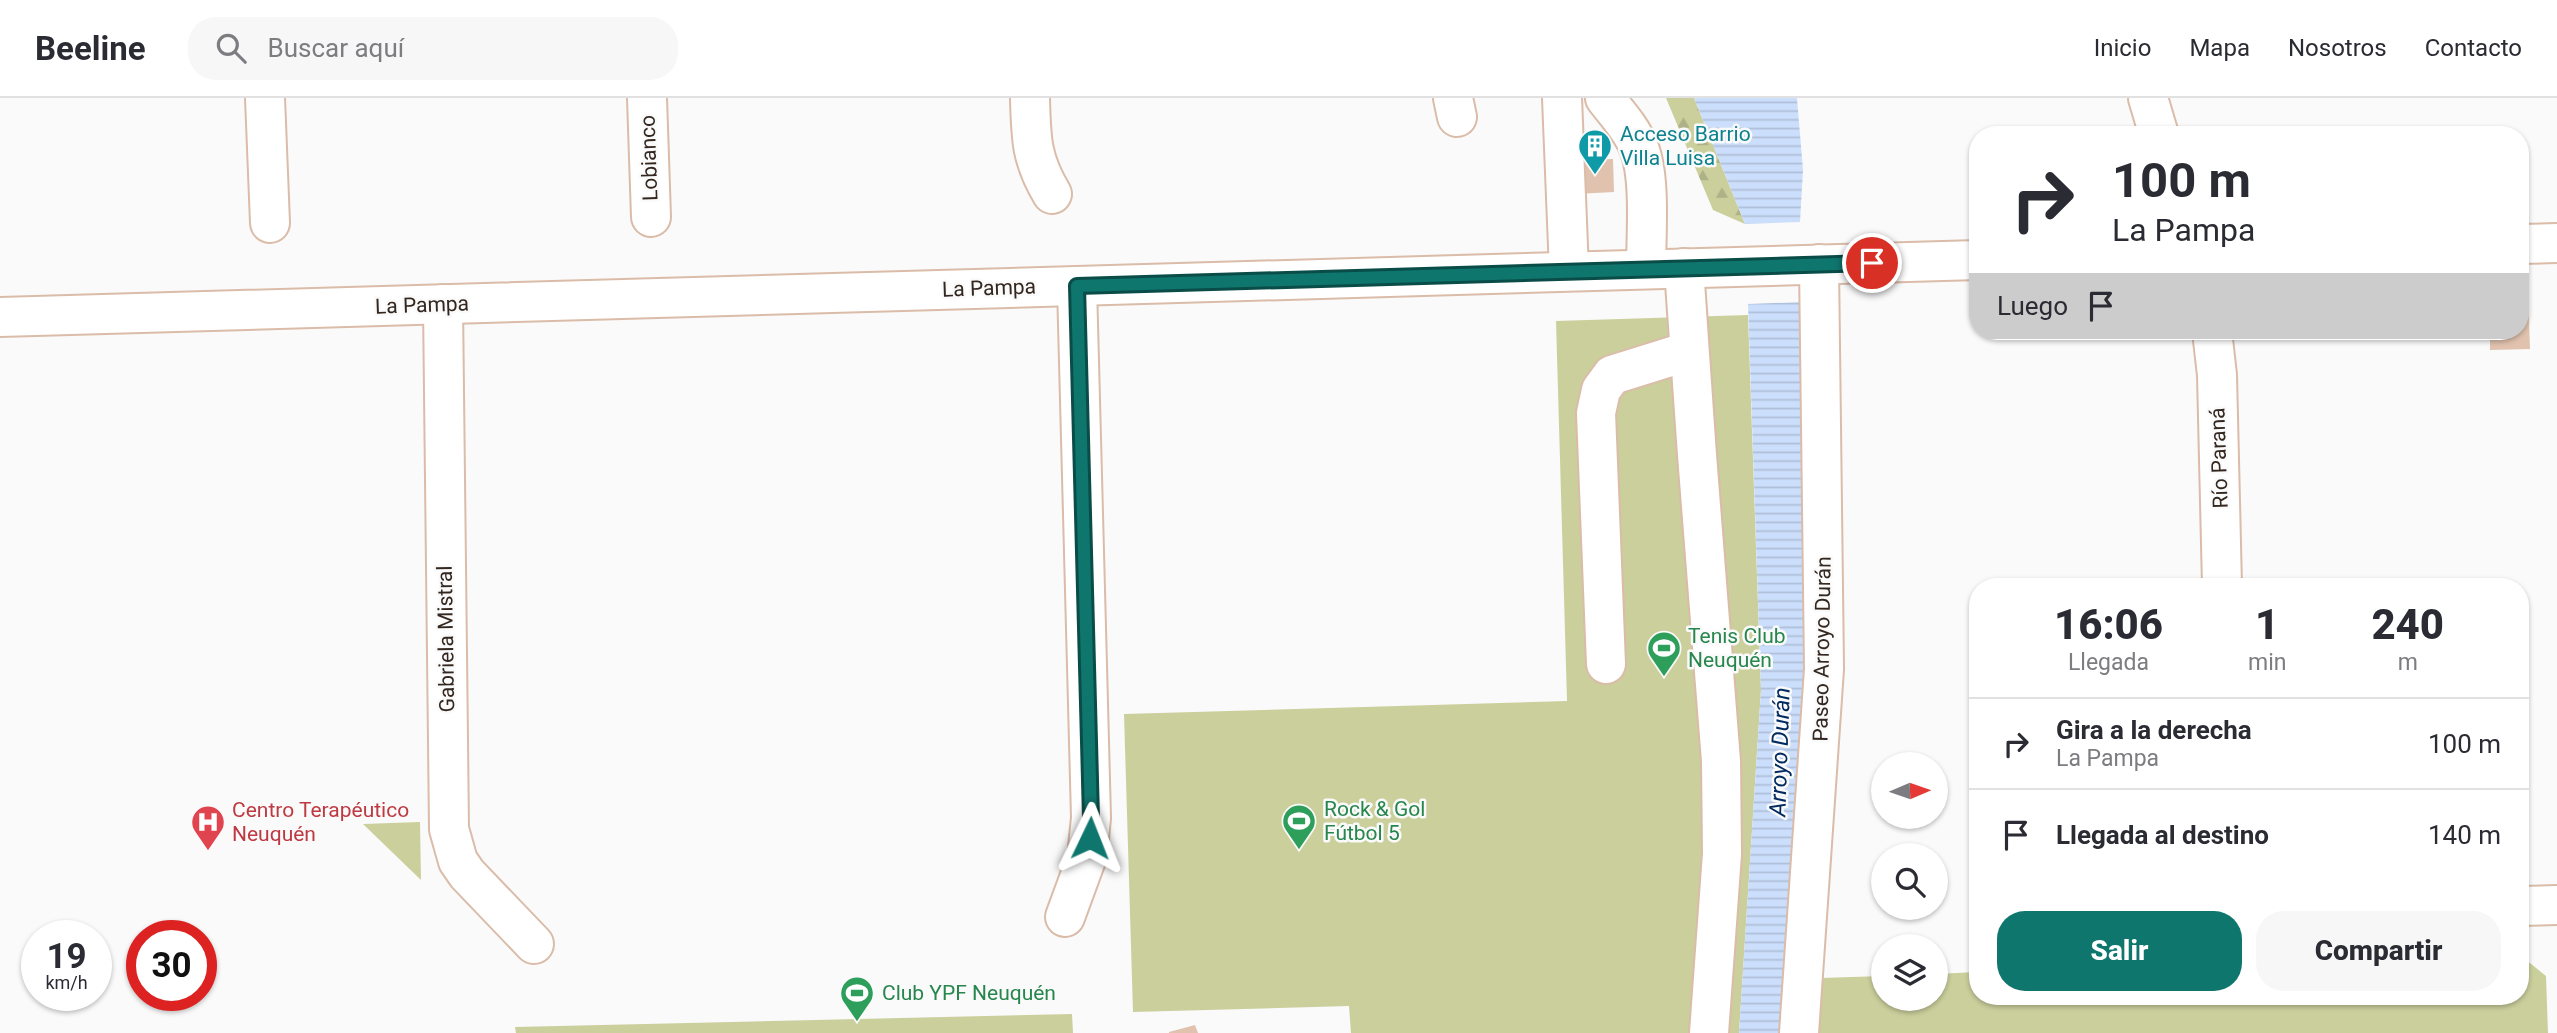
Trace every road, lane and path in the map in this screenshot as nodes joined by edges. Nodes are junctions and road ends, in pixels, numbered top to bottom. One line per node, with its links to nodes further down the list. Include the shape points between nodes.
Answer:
1 (265, 98): 10 (street)
2 (648, 98): 9 (street, Lobianco)
3 (1030, 98): 8 (street, via 1036,163)
4 (1562, 98): 17 (street)
5 (1604, 98): 16 (street, via 1634,192)
6 (2148, 98): 7 (street)
7 (2156, 126)
8 (1052, 194)
9 (651, 217)
10 (270, 223)
11 (2557, 243): 12 (street)
12 (2529, 244)
13 (1969, 260): 14 (street, La Pampa)
14 (1819, 264): 15 (street, La Pampa); 30 (street, Paseo Arroyo Durán, via 1824,669)
15 (1684, 268): 16 (street, La Pampa); 22 (street)
16 (1636, 270): 17 (street, La Pampa)
17 (1569, 271): 18 (street, La Pampa)
18 (1077, 286): 19 (street, La Pampa); 27 (street, via 1091,818 1087,857)
19 (443, 304): 20 (street, La Pampa); 28 (street, Gabriela Mistral, via 449,830 467,874)
20 (0, 317)
21 (2213, 340): 23 (street, Río Paraná)
22 (1689, 351): 24 (street, via 1612,374 1601,390 1596,413); 29 (street, via 1721,761 1722,854)
23 (2222, 578)
24 (1606, 664)
25 (2557, 905): 26 (street)
26 (2529, 906)
27 (1065, 917)
28 (534, 944)
29 (1709, 1033)
30 (1799, 1033)

